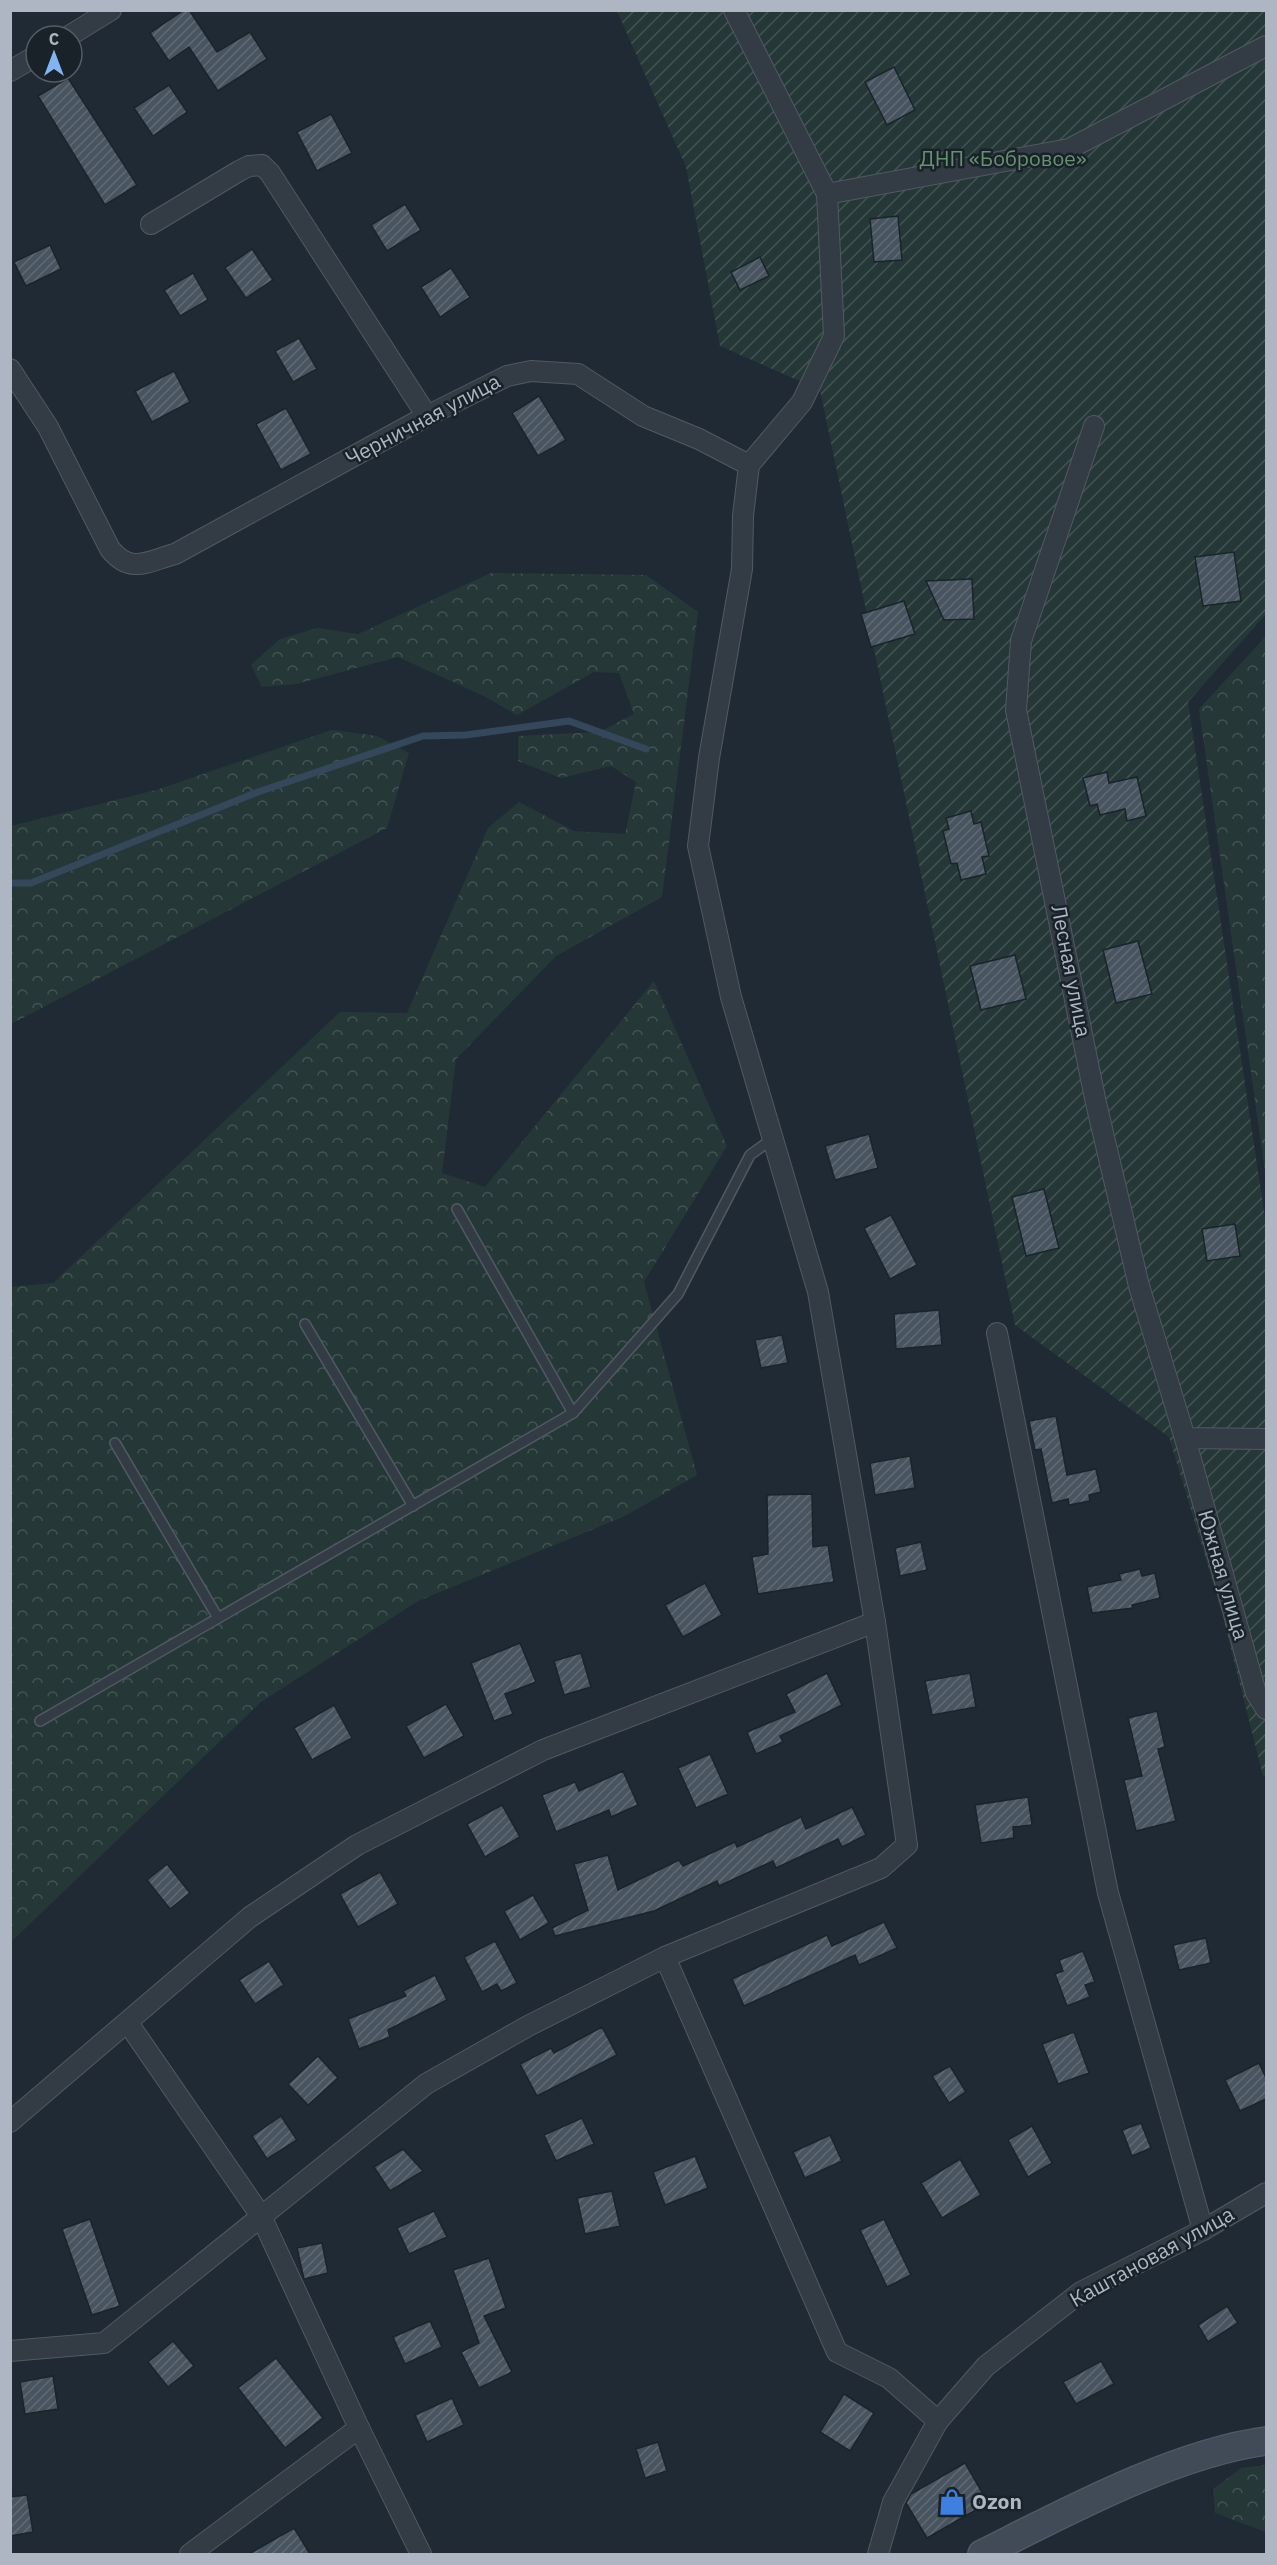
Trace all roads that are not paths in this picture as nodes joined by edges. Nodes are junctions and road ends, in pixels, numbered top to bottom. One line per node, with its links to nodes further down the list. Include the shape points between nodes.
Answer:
1 (111, 10): 3 (street)
2 (734, 10): 7 (street)
3 (84, 27)
4 (1266, 46): 7 (street, via 1069,149)
5 (24, 63): 6 (street)
6 (10, 71)
7 (827, 194): 12 (street, via 834,336 802,402)
8 (151, 224): 10 (street, via 239,171 262,165)
9 (10, 369): 10 (street, Черничная улица, via 48,427 110,549 120,562 134,566 175,554)
10 (427, 416): 12 (street, Черничная улица, via 507,376 531,371 578,374 643,416)
11 (1094, 426): 18 (street, Лесная улица, via 1021,641 1016,710 1099,1114 1139,1286)
12 (749, 465): 13 (street, via 742,569 698,846 731,997)
13 (773, 1138): 17 (lane, via 750,1155 678,1294); 23 (street, via 819,1292)
14 (457, 1209): 17 (lane)
15 (305, 1324): 21 (lane)
16 (997, 1334): 31 (street, via 1108,1893)
17 (573, 1413): 21 (lane)
18 (1185, 1438): 19 (street); 24 (street, Южная улица, via 1256,1693)
19 (1266, 1439)
20 (115, 1443): 22 (lane)
21 (413, 1506): 22 (lane)
22 (218, 1618): 25 (lane)
23 (874, 1622): 26 (street, via 907,1845 881,1868); 27 (street, via 543,1750 357,1845 250,1917)
24 (1266, 1710)
25 (40, 1720)
26 (665, 1958): 30 (street, via 528,2026 426,2084); 33 (street, via 837,2352 889,2378)
27 (128, 2023): 28 (street); 30 (street)
28 (10, 2122)
29 (1266, 2193): 31 (street, Каштановая улица)
30 (261, 2216): 32 (street, via 104,2343); 34 (street)
31 (1203, 2230): 33 (street, Каштановая улица, via 1081,2292 986,2366)
32 (10, 2351)
33 (938, 2421): 38 (street, Каштановая улица, via 893,2502)
34 (359, 2428): 36 (street); 37 (street)
35 (1266, 2441): 39 (main road, via 1182,2462)
36 (190, 2554)
37 (421, 2554)
38 (878, 2554)
39 (982, 2554)

